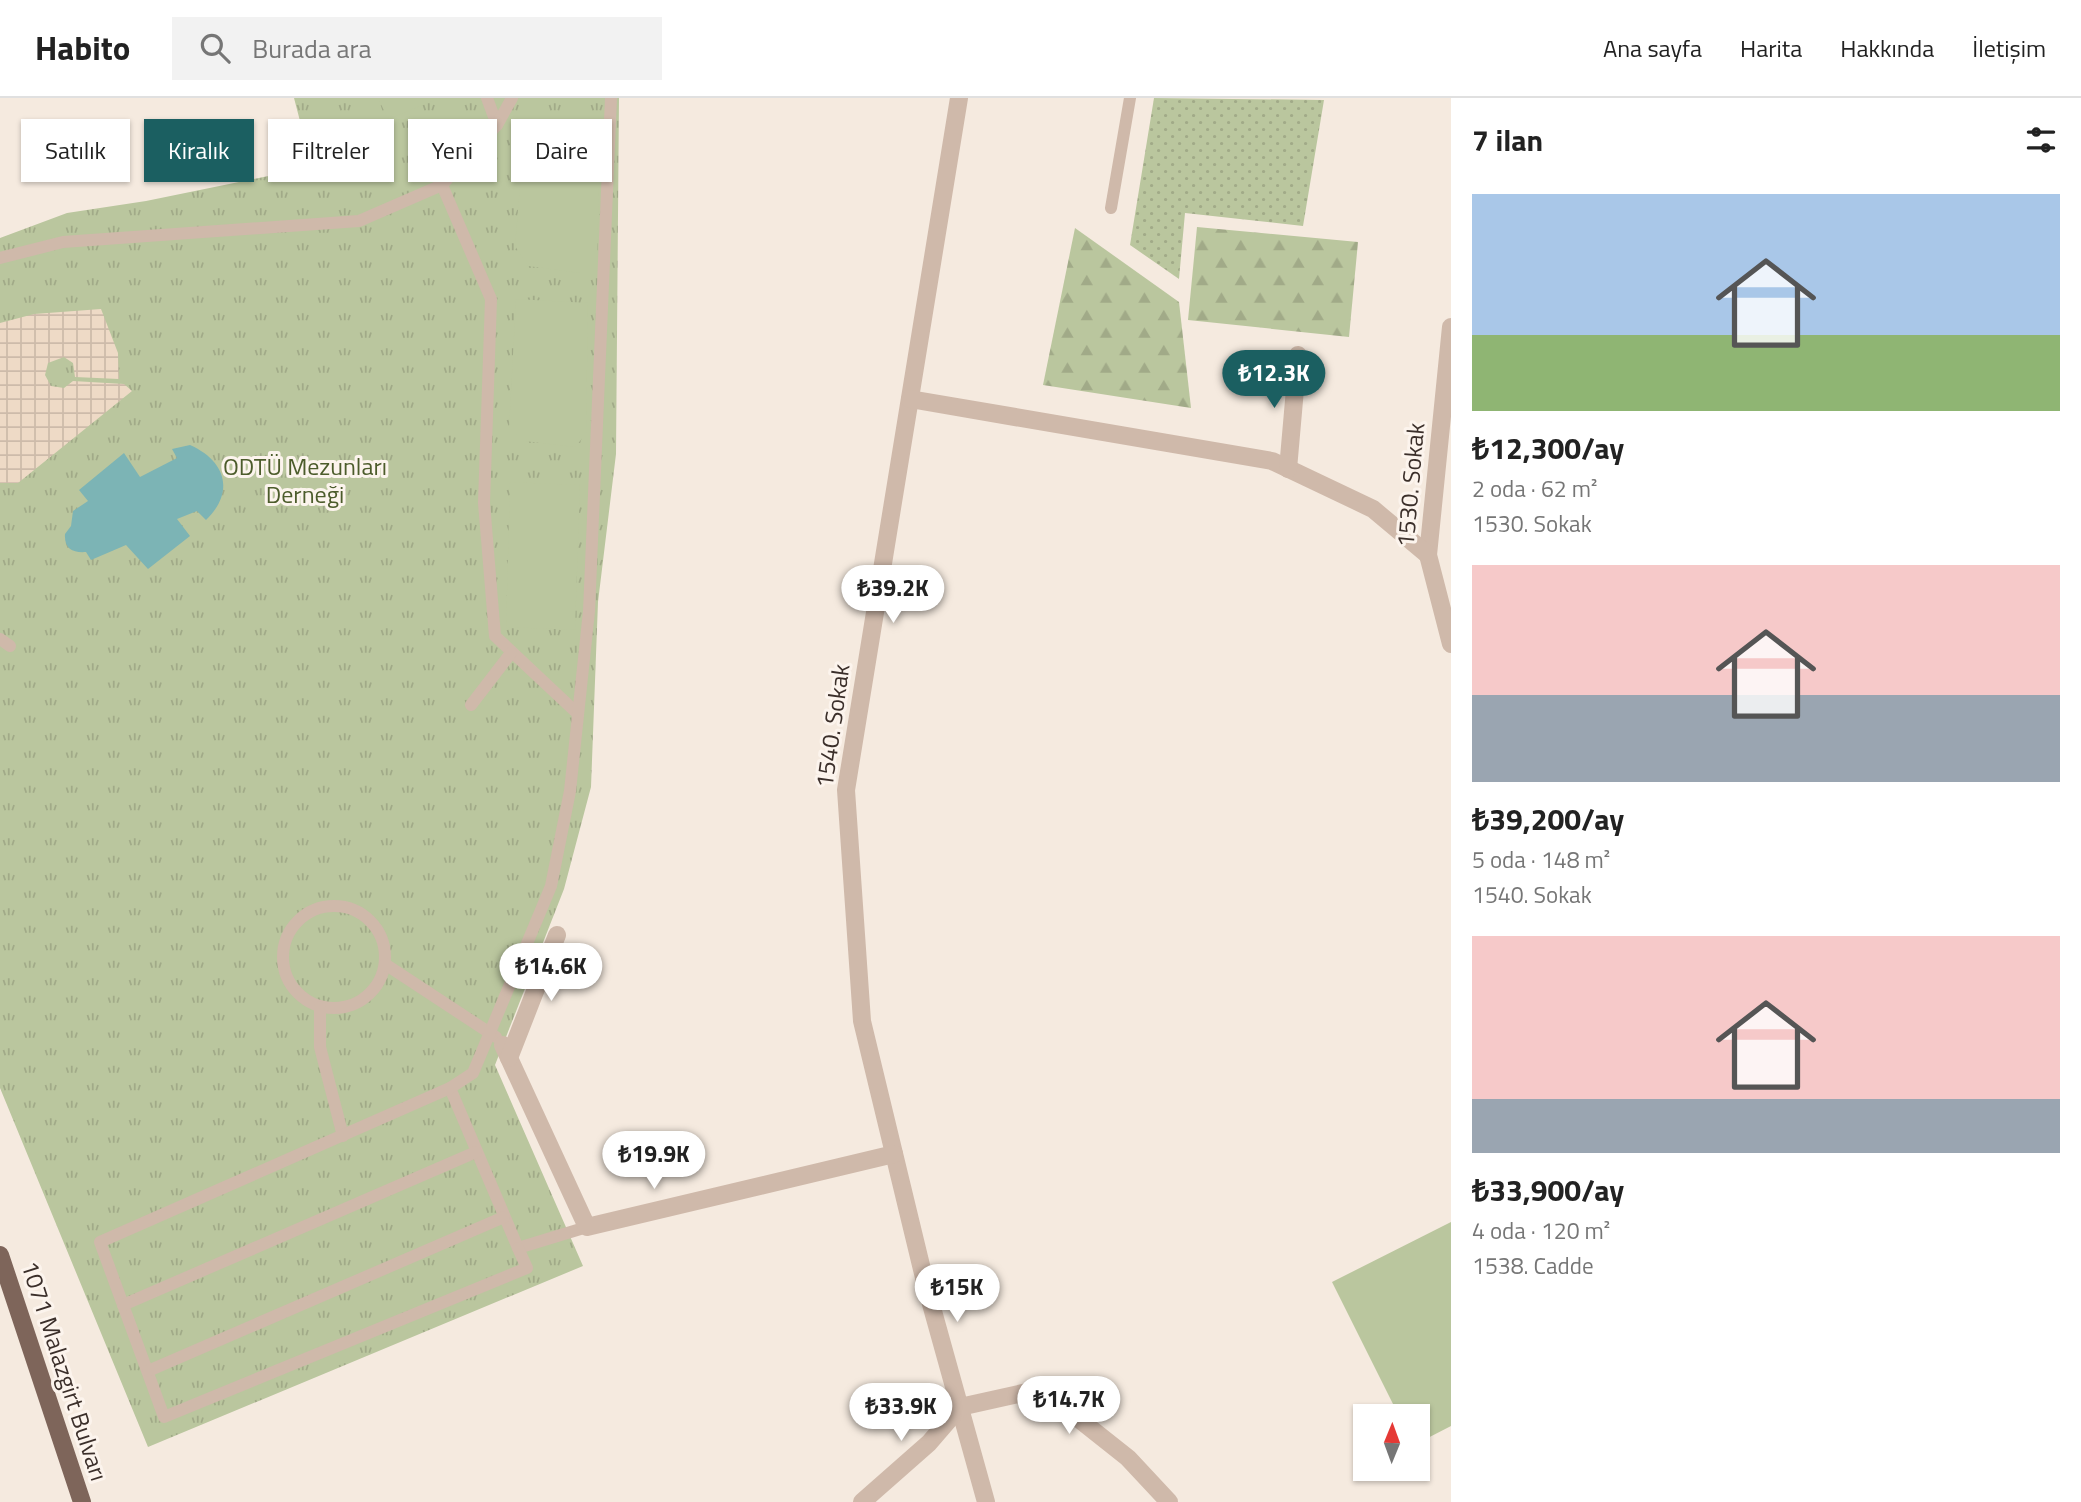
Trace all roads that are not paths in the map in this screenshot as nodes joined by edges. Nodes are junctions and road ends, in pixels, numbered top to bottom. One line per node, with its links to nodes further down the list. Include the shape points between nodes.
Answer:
1 (487, 98): 6 (lane)
2 (512, 98): 7 (lane)
3 (611, 98): 21 (lane, via 589,611)
4 (959, 98): 14 (street, 1540. Sokak)
5 (1130, 98): 10 (lane)
6 (495, 119)
7 (497, 125)
8 (445, 182): 9 (lane)
9 (442, 185): 11 (lane, via 359,221 62,242); 19 (lane, via 491,299 484,503 495,636)
10 (1111, 208)
11 (0, 258)
12 (1451, 327): 16 (street, 1530. Sokak)
13 (1298, 355): 15 (street)
14 (910, 399): 15 (street, via 1272,461); 29 (street, 1540. Sokak, via 846,790 862,1021)
15 (1288, 469): 16 (street, via 1373,509)
16 (1428, 555): 17 (street, 1530. Sokak)
17 (1448, 621): 18 (street, 1530. Sokak)
18 (1451, 644)
19 (511, 653): 20 (lane); 21 (lane)
20 (471, 705)
21 (578, 715): 25 (lane, via 570,791 551,886)
22 (557, 935): 25 (street)
23 (386, 964): 24 (lane, via 375,988 360,1002 341,1008); 24 (lane, via 379,931 365,916 347,907 327,906 308,912 292,925 282,964 289,983 302,998); 25 (lane)
24 (320, 1007): 27 (lane, via 320,1047)
25 (501, 1045): 26 (lane); 31 (street)
26 (450, 1088): 27 (lane); 28 (lane)
27 (343, 1136): 34 (lane, via 100,1242)
28 (476, 1152): 30 (lane); 34 (lane)
29 (894, 1154): 31 (street); 36 (street, 1540. Sokak)
30 (504, 1217): 32 (lane); 35 (lane)
31 (587, 1227): 32 (lane)
32 (518, 1248): 35 (lane, via 527,1268 164,1417)
33 (0, 1255): 37 (main road, 1071 Malazgirt Bulvarı)
34 (123, 1305): 35 (lane)
35 (148, 1371)
36 (960, 1407): 38 (street, via 921,1451); 39 (street, 1540. Sokak); 40 (street, via 1041,1389 1128,1458)
37 (82, 1502)
38 (862, 1502)
39 (986, 1502)
40 (1169, 1502)

